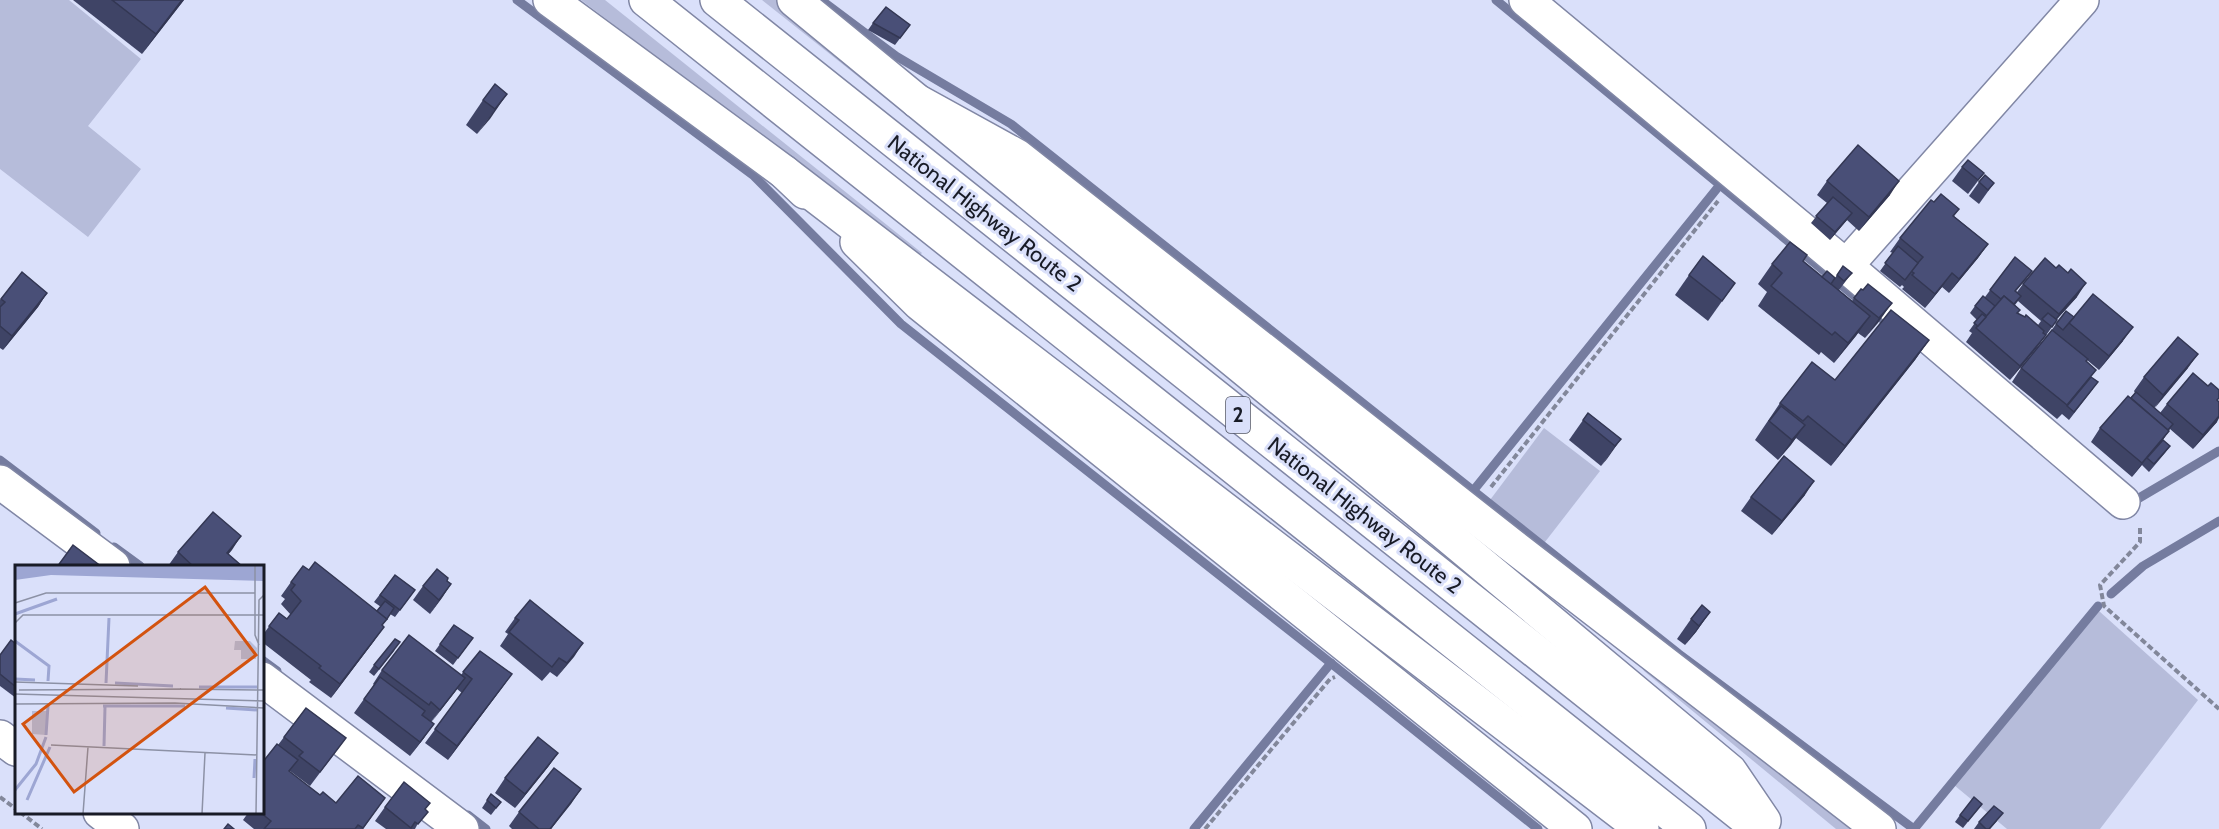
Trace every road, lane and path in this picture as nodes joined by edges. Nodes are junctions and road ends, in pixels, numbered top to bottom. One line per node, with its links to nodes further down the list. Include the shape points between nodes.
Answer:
1 (550, 0): 8 (main road)
2 (646, 0): 30 (main road, National Highway Route 2 / 2)
3 (717, 0): 31 (main road, National Highway Route 2 / 2)
4 (794, 0): 7 (main road)
5 (1526, 0): 10 (main road)
6 (2082, 0): 10 (main road)
7 (917, 101): 32 (main road, via 1731,771); 33 (main road, via 1017,156)
8 (784, 172): 28 (main road, via 920,304); 29 (main road)
9 (1728, 200): 12 (path, via 1719,199)
10 (1846, 266): 13 (main road)
11 (0, 482): 14 (main road)
12 (1485, 495)
13 (2123, 502): 17 (path, via 2140,525 2139,542 2100,585 2104,606)
14 (110, 565)
15 (1339, 676): 27 (path, via 1330,679)
16 (264, 680): 26 (main road)
17 (2219, 709)
18 (0, 737): 19 (main road)
19 (15, 748)
20 (0, 797): 21 (path)
21 (15, 808)
22 (22, 814): 24 (path)
23 (101, 814): 25 (main road)
24 (42, 829)
25 (122, 829)
26 (462, 829)
27 (1205, 829)
28 (1575, 829)
29 (1642, 829)
30 (1689, 829)
31 (1759, 829)
32 (1770, 829)
33 (1879, 829)

